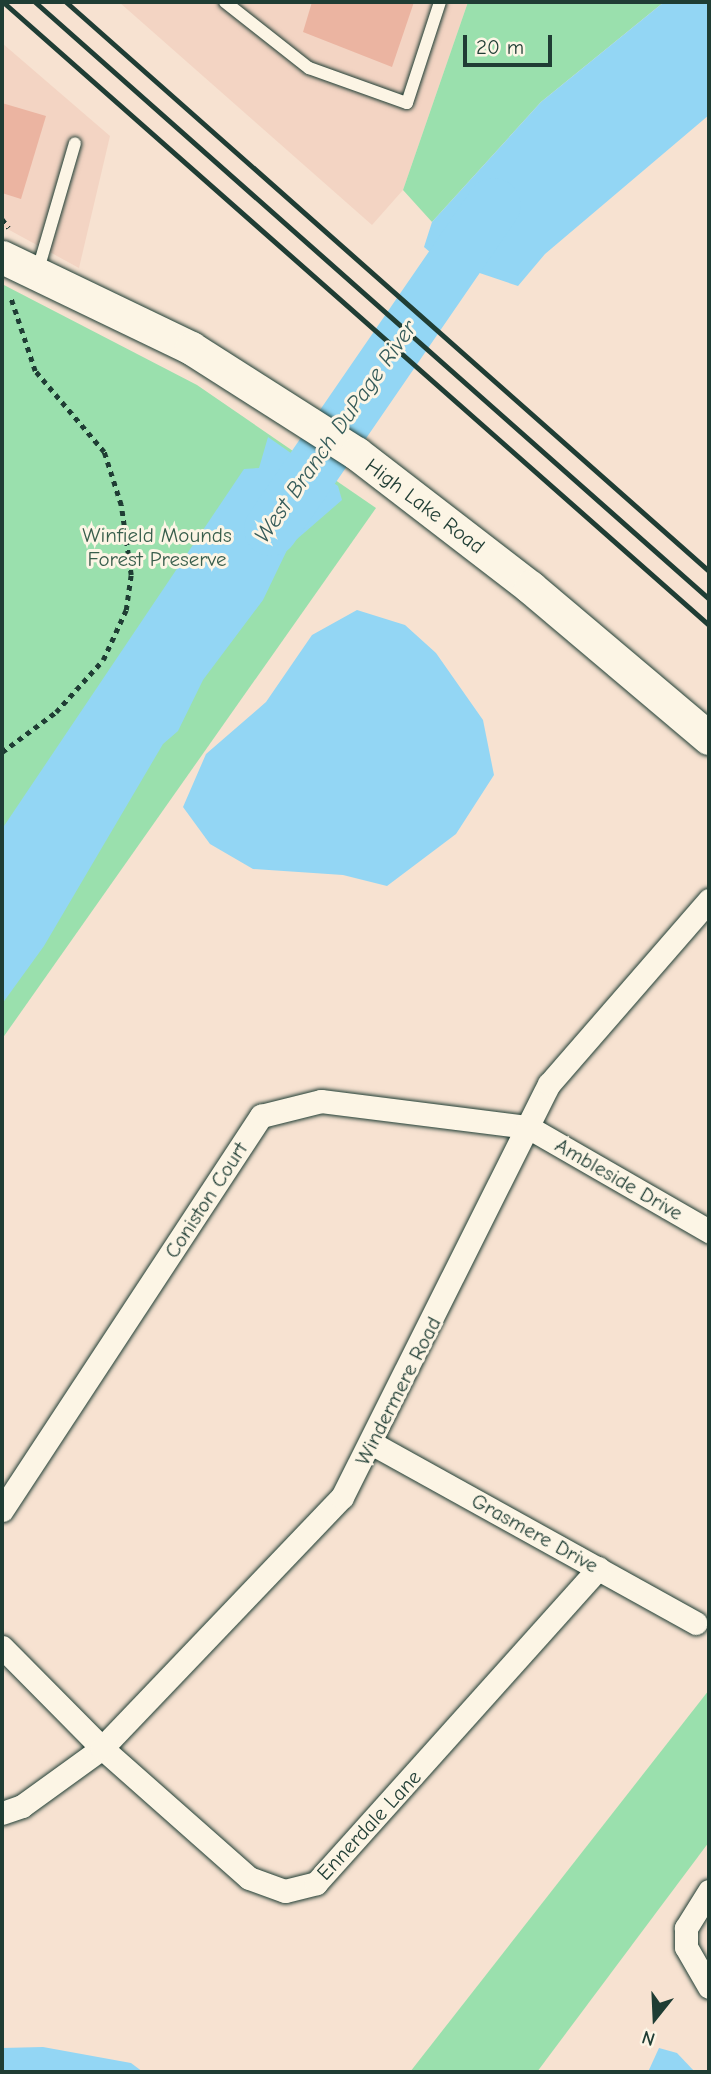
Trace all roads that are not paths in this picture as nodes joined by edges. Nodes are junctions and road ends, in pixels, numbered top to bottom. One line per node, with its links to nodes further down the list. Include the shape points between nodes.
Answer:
1 (225, 2): 2 (lane, via 309,68 407,103)
2 (440, 2)
3 (75, 143): 5 (lane)
4 (2, 257): 5 (street, High Lake Road)
5 (23, 281): 6 (street, High Lake Road, via 191,348 356,453 530,587)
6 (709, 738)
7 (709, 900): 8 (street, Windermere Road, via 577,1047)
8 (528, 1127): 9 (street, Ambleside Drive); 10 (street, Windermere Road); 11 (street, Coniston Court, via 321,1101 261,1116)
9 (709, 1231)
10 (373, 1444): 12 (street, Grasmere Drive); 15 (street, Windermere Road, via 342,1497)
11 (2, 1510)
12 (599, 1568): 13 (street, Grasmere Drive); 15 (street, Ennerdale Lane, via 316,1883 285,1891 249,1878)
13 (696, 1623)
14 (2, 1647): 15 (street)
15 (102, 1748): 16 (street, Windermere Road, via 22,1806)
16 (2, 1813)
17 (709, 1891): 18 (street, via 686,1928 686,1947)
18 (709, 1987)

